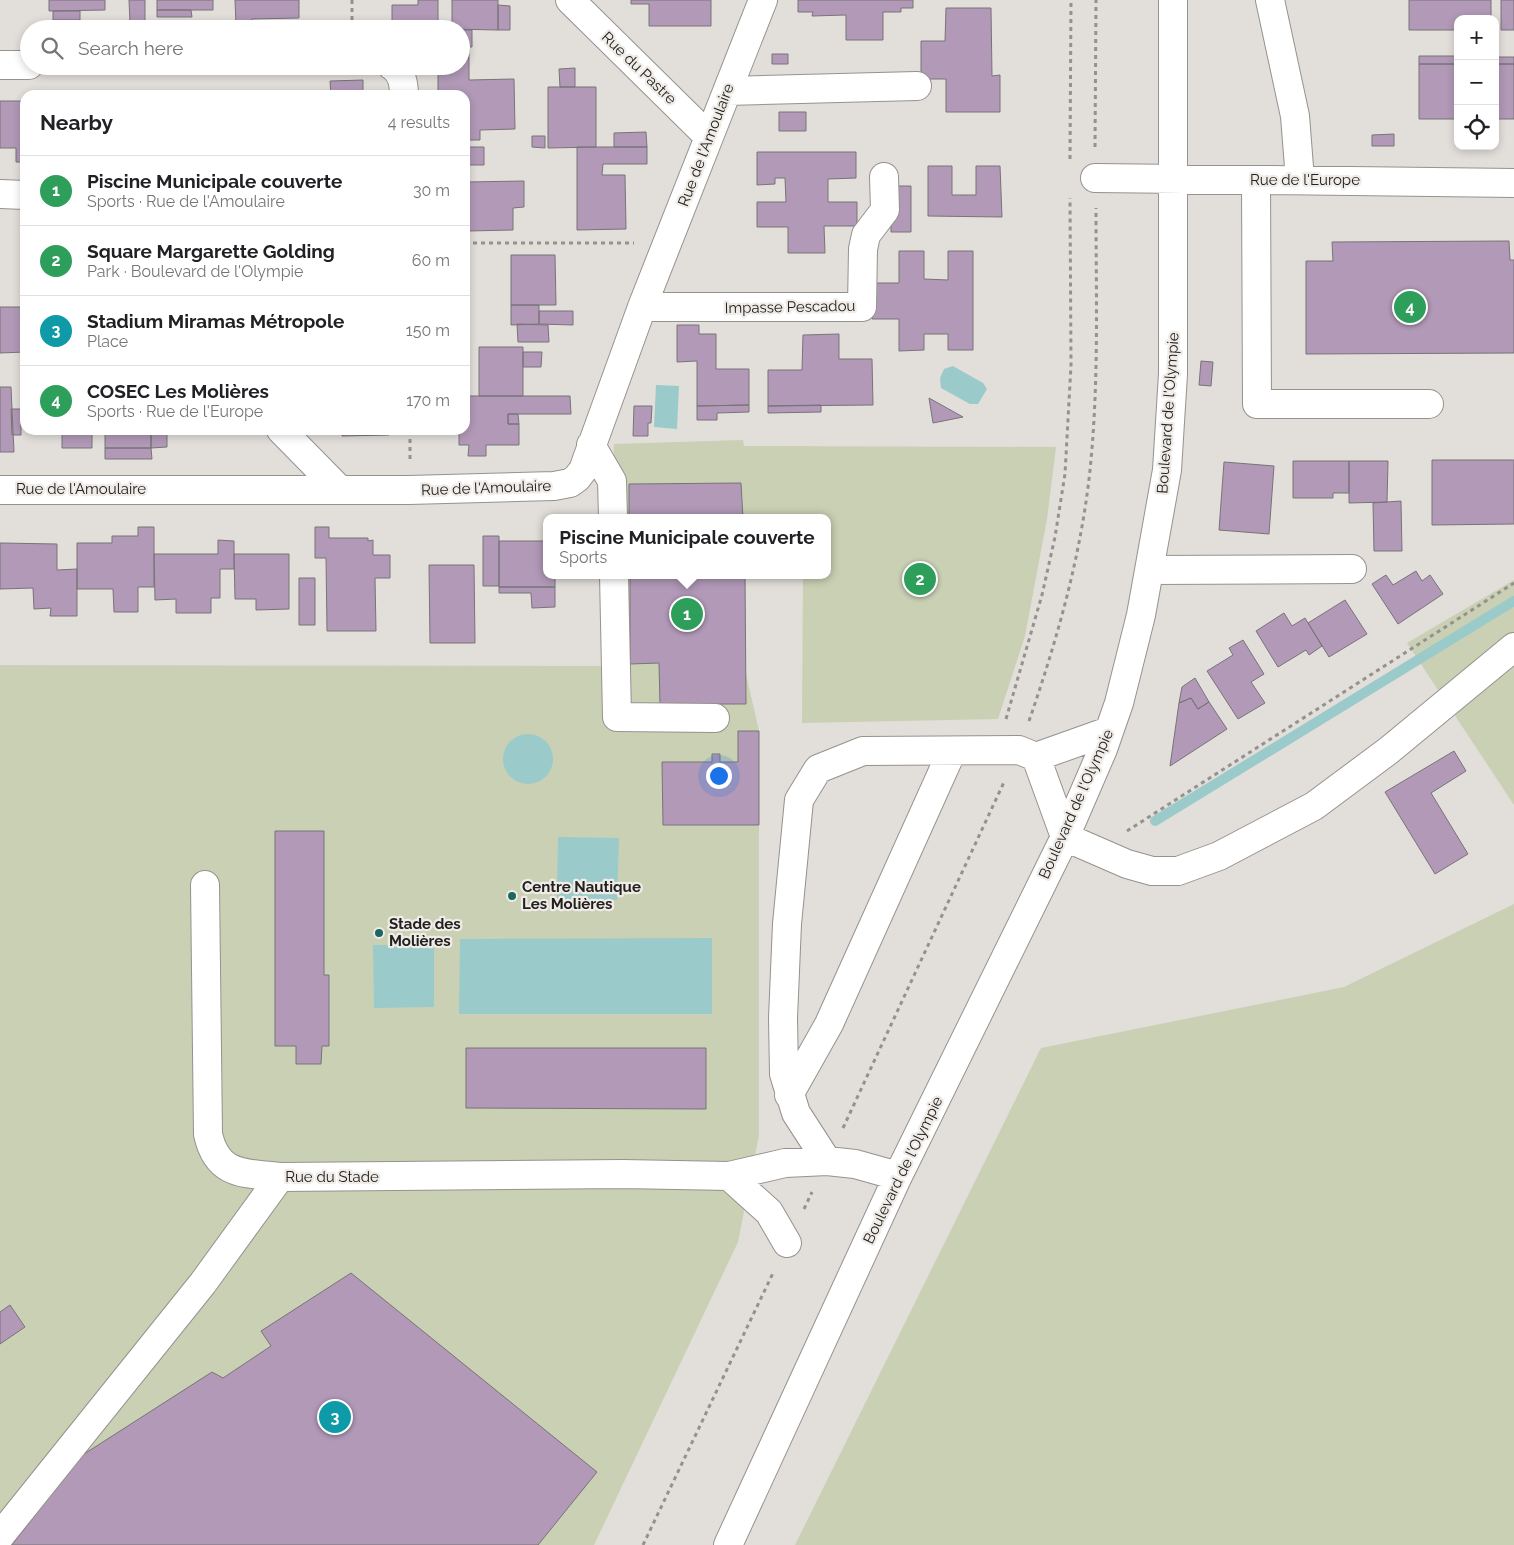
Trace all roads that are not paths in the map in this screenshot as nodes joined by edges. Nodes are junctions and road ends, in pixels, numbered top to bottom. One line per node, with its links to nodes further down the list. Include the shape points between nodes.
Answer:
1 (570, 0): 11 (street, Rue du Pastre)
2 (763, 0): 10 (street, Rue de l'Amoulaire)
3 (1173, 0): 14 (street, Boulevard de l'Olympie)
4 (1270, 0): 16 (street, via 1296,116)
5 (0, 65): 6 (street)
6 (20, 65)
7 (400, 75): 9 (street)
8 (917, 86): 10 (street)
9 (404, 90)
10 (728, 91): 11 (street, Rue de l'Amoulaire)
11 (709, 137): 20 (street, Rue de l'Amoulaire)
12 (884, 177): 20 (street, Impasse Pescadou, via 884,210 866,234 862,250 862,307)
13 (1095, 178): 14 (street, Rue de l'Europe)
14 (1174, 179): 15 (street, Rue de l'Europe); 28 (street, Boulevard de l'Olympie, via 1174,374 1167,470)
15 (1256, 180): 16 (street, Rue de l'Europe); 21 (street, via 1257,404)
16 (1300, 180): 17 (street, Rue de l'Europe)
17 (1514, 183)
18 (0, 194): 19 (street)
19 (20, 195)
20 (642, 308): 23 (street, Rue de l'Amoulaire)
21 (1429, 404)
22 (286, 435): 24 (street)
23 (590, 445): 24 (street, Rue de l'Amoulaire, via 578,478 554,486 409,490); 26 (street, via 612,481)
24 (339, 488): 25 (street, Rue de l'Amoulaire)
25 (0, 490)
26 (613, 514)
27 (1352, 569): 28 (street)
28 (1150, 570): 32 (street, Boulevard de l'Olympie, via 1130,661)
29 (614, 579): 31 (street, via 617,717)
30 (1514, 647): 35 (street, via 1388,752 1314,806 1219,856 1178,871 1152,871)
31 (715, 718)
32 (1109, 731): 34 (street); 35 (street, Boulevard de l'Olympie)
33 (952, 751): 34 (street, via 991,750); 37 (street, via 829,1024); 37 (street, via 863,751 818,769 799,800 787,924 783,1018 784,1074)
34 (1028, 754): 35 (street)
35 (1065, 837): 40 (street, Boulevard de l'Olympie)
36 (205, 885): 41 (street, Rue du Stade, via 208,1134 211,1150 220,1163 237,1172)
37 (789, 1095): 38 (street, via 796,1113)
38 (827, 1161): 39 (street, Rue du Stade, via 785,1163); 40 (street, Rue du Stade, via 855,1164)
39 (729, 1176): 41 (street, Rue du Stade); 42 (street, via 770,1212)
40 (898, 1176): 44 (street, Boulevard de l'Olympie)
41 (280, 1177): 43 (street, via 203,1283)
42 (787, 1243)
43 (0, 1536)
44 (728, 1545)

